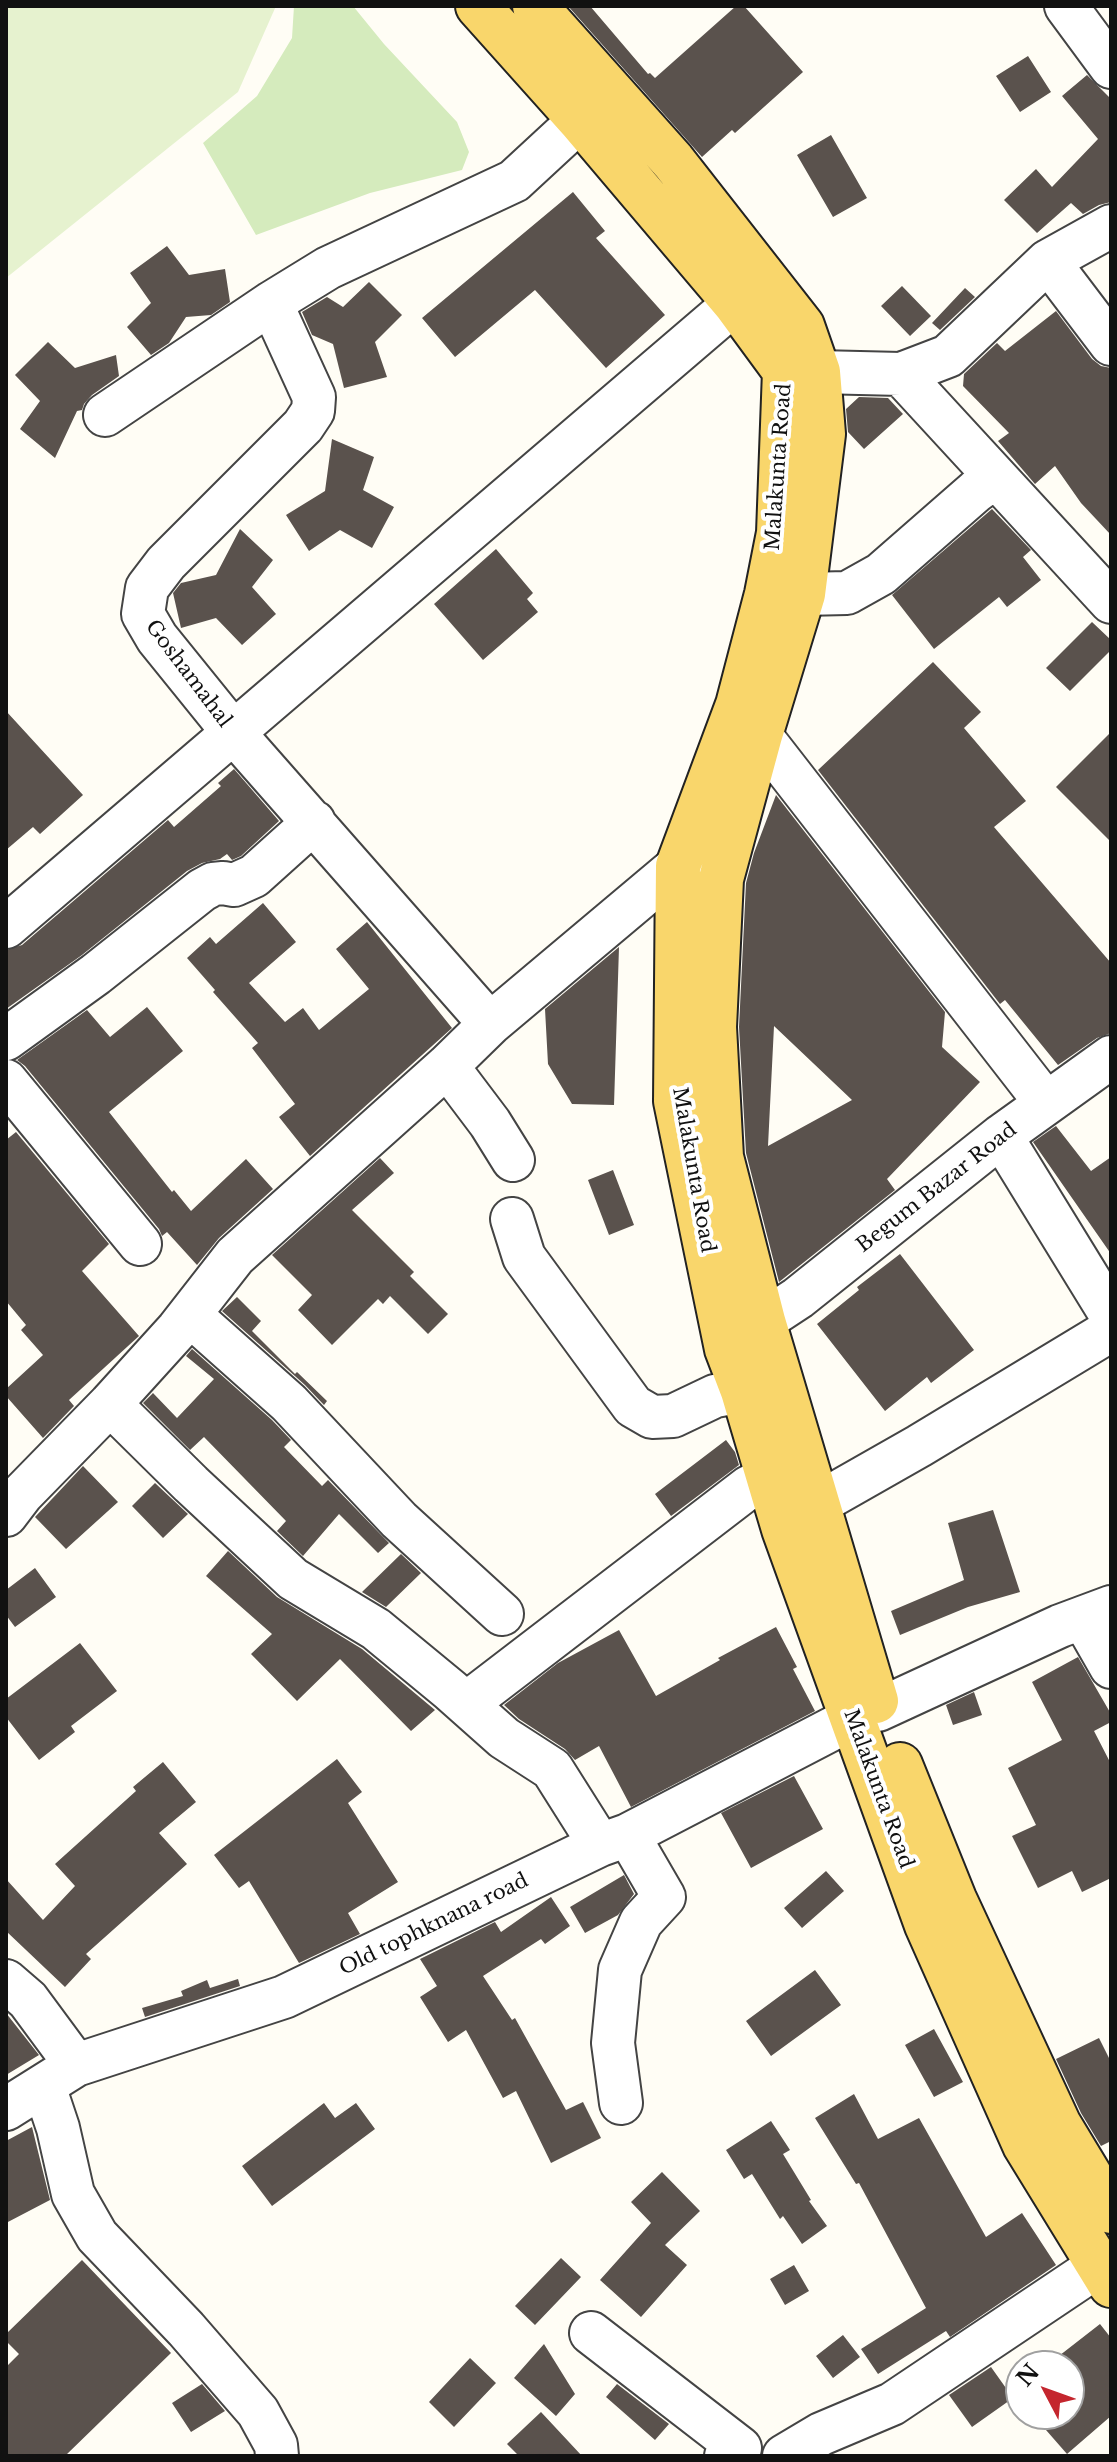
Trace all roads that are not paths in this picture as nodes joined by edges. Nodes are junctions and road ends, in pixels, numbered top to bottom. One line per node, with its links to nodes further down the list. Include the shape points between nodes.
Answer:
1 (478, 6): 5 (main road, Malakunta Road)
2 (535, 6): 11 (main road, via 673,161 802,326)
3 (1066, 6): 4 (street)
4 (1111, 67)
5 (580, 120): 8 (street, via 514,181 328,268); 9 (main road, Malakunta Road)
6 (1111, 226): 7 (street)
7 (1048, 261): 10 (street); 12 (street, via 948,356)
8 (271, 303): 13 (street); 18 (street, Goshamahal, via 314,397 313,411 166,563 147,588 143,614)
9 (735, 303): 15 (main road, Malakunta Road, via 785,371); 18 (street)
10 (1111, 344)
11 (818, 372): 12 (street); 15 (main road, via 823,434)
12 (901, 374): 14 (street)
13 (105, 415)
14 (995, 477): 16 (street, via 881,574 847,593); 17 (street)
15 (794, 535): 16 (main road); 22 (main road, Malakunta Road, via 767,594 738,705)
16 (803, 594): 19 (main road)
17 (1110, 599)
18 (233, 732): 20 (street, Goshamahal); 23 (street)
19 (760, 735): 21 (main road); 29 (street)
20 (314, 822): 24 (street, Goshamahal); 25 (street, via 254,876 202,890)
21 (728, 854): 22 (street); 36 (main road, via 721,879 714,1027 721,1157)
22 (678, 866): 24 (street); 36 (main road, Malakunta Road, via 676,1101)
23 (10, 917)
24 (490, 1024): 27 (street)
25 (6, 1039)
26 (1111, 1057): 29 (street, Begum Bazar Road)
27 (447, 1066): 31 (street); 34 (street, via 235,1256)
28 (6, 1081): 33 (street)
29 (1046, 1103): 30 (street, Begum Bazar Road)
30 (1001, 1136): 35 (street); 36 (street, Begum Bazar Road, via 798,1298)
31 (513, 1160)
32 (512, 1219): 38 (street, via 524,1257 633,1406 652,1417 673,1416 715,1396)
33 (140, 1244)
34 (190, 1315): 39 (street); 44 (street, via 289,1403 399,1520)
35 (1111, 1315)
36 (744, 1329): 38 (main road, Malakunta Road); 41 (main road)
37 (1111, 1330): 41 (street)
38 (743, 1391): 40 (main road, Malakunta Road)
39 (110, 1404): 42 (street); 46 (street, via 293,1579 376,1629)
40 (769, 1477): 46 (street); 47 (main road, Malakunta Road, via 784,1529)
41 (817, 1504): 47 (main road)
42 (6, 1515)
43 (1097, 1612): 45 (street); 47 (street, Old tophknana road)
44 (502, 1614)
45 (1111, 1667)
46 (466, 1704): 48 (street, via 504,1738 552,1769)
47 (866, 1714): 48 (street, Old tophknana road); 53 (main road, via 1052,2111); 54 (main road, Malakunta Road, via 927,1925 1025,2145)
48 (614, 1840): 50 (street, Old tophknana road, via 284,1997); 51 (street, via 664,1897 641,1922 620,1970 613,2043)
49 (6, 1981): 50 (street, via 28,2000)
50 (60, 2076): 52 (street, Old tophknana road); 57 (street, via 58,2128 73,2194 97,2236 258,2412)
51 (621, 2103)
52 (6, 2109)
53 (1111, 2211)
54 (1104, 2276): 58 (street, via 892,2404)
55 (591, 2333): 56 (street)
56 (738, 2453)
57 (277, 2456)
58 (784, 2456)

